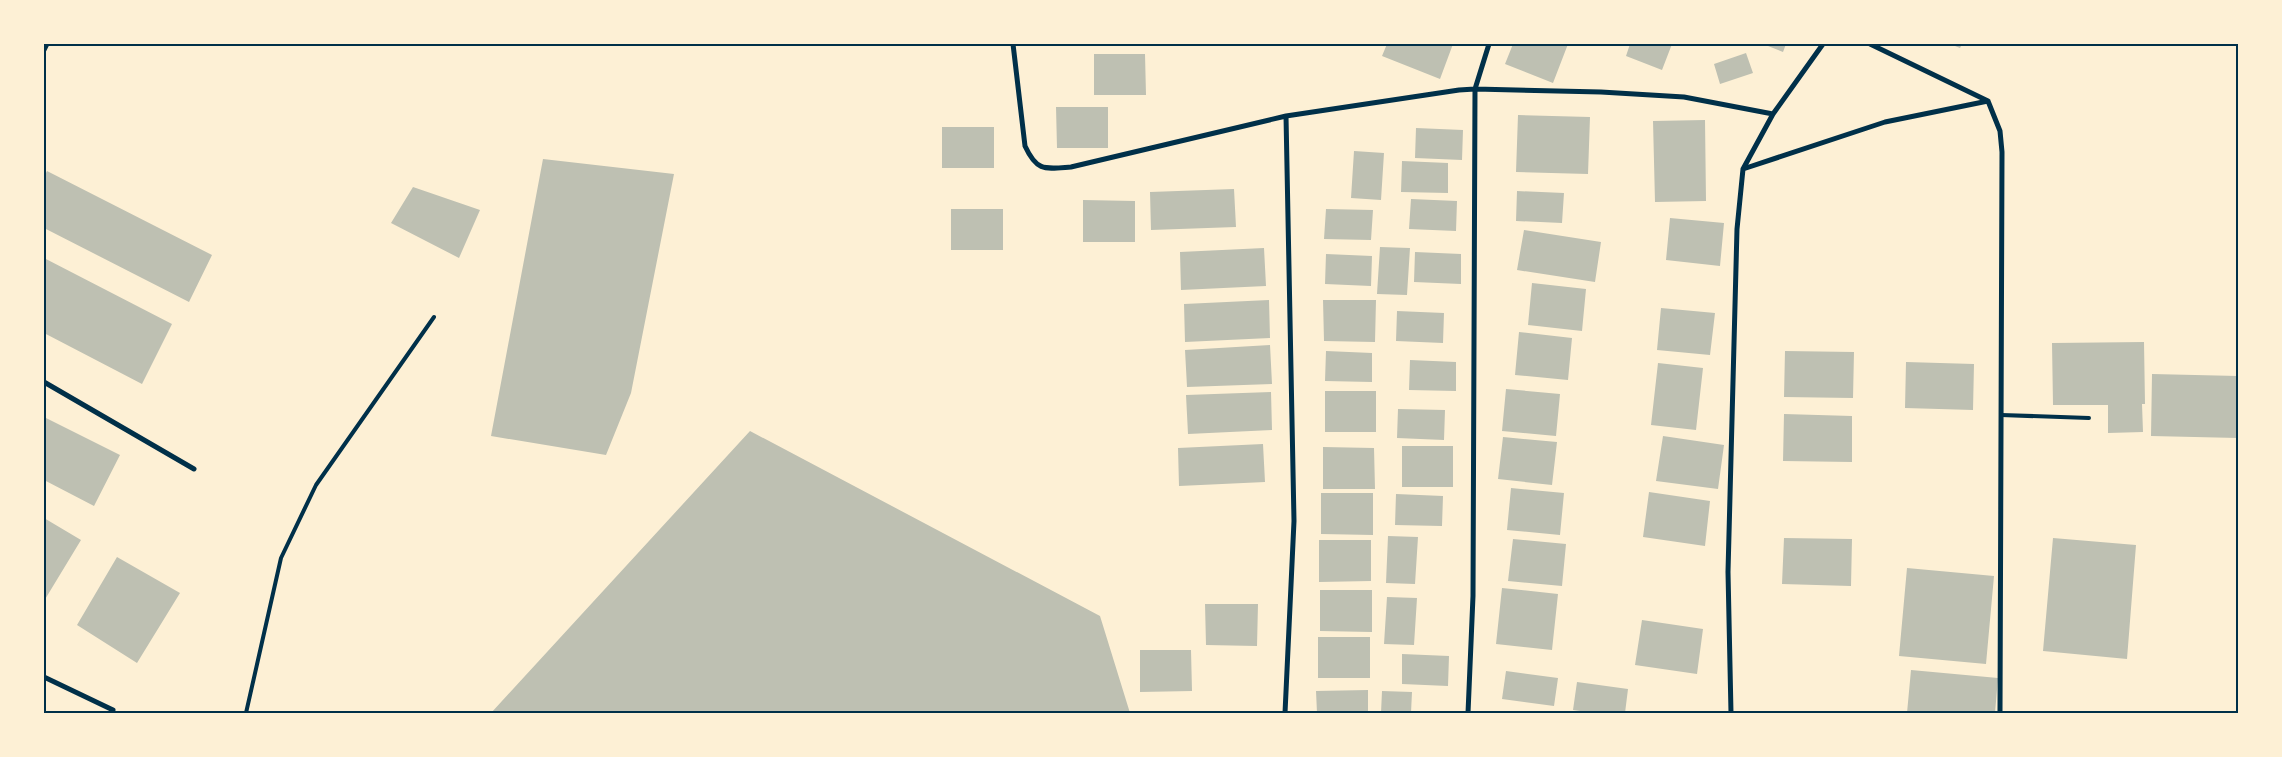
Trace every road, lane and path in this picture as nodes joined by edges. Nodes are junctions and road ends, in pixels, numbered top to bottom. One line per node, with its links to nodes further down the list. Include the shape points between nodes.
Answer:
1 (47, 44): 6 (street)
2 (1013, 44): 10 (street, via 1025,146 1038,166 1049,169 1071,167)
3 (1489, 44): 7 (street)
4 (1823, 44): 9 (street)
5 (1870, 44): 8 (street)
6 (44, 50)
7 (1475, 89): 9 (street, via 1684,97); 10 (street); 21 (street, via 1473,586)
8 (1988, 101): 11 (street, via 1885,122); 14 (street, via 2000,131 2002,152)
9 (1773, 114): 11 (street)
10 (1286, 116): 20 (street, via 1294,521)
11 (1743, 169): 22 (street, via 1737,228 1728,572)
12 (434, 317): 19 (lane, via 316,485 281,558)
13 (44, 382): 16 (street)
14 (2001, 415): 15 (lane); 23 (street)
15 (2089, 418)
16 (194, 469)
17 (44, 677): 18 (street)
18 (113, 710)
19 (246, 713)
20 (1285, 713)
21 (1468, 713)
22 (1731, 713)
23 (2000, 713)

